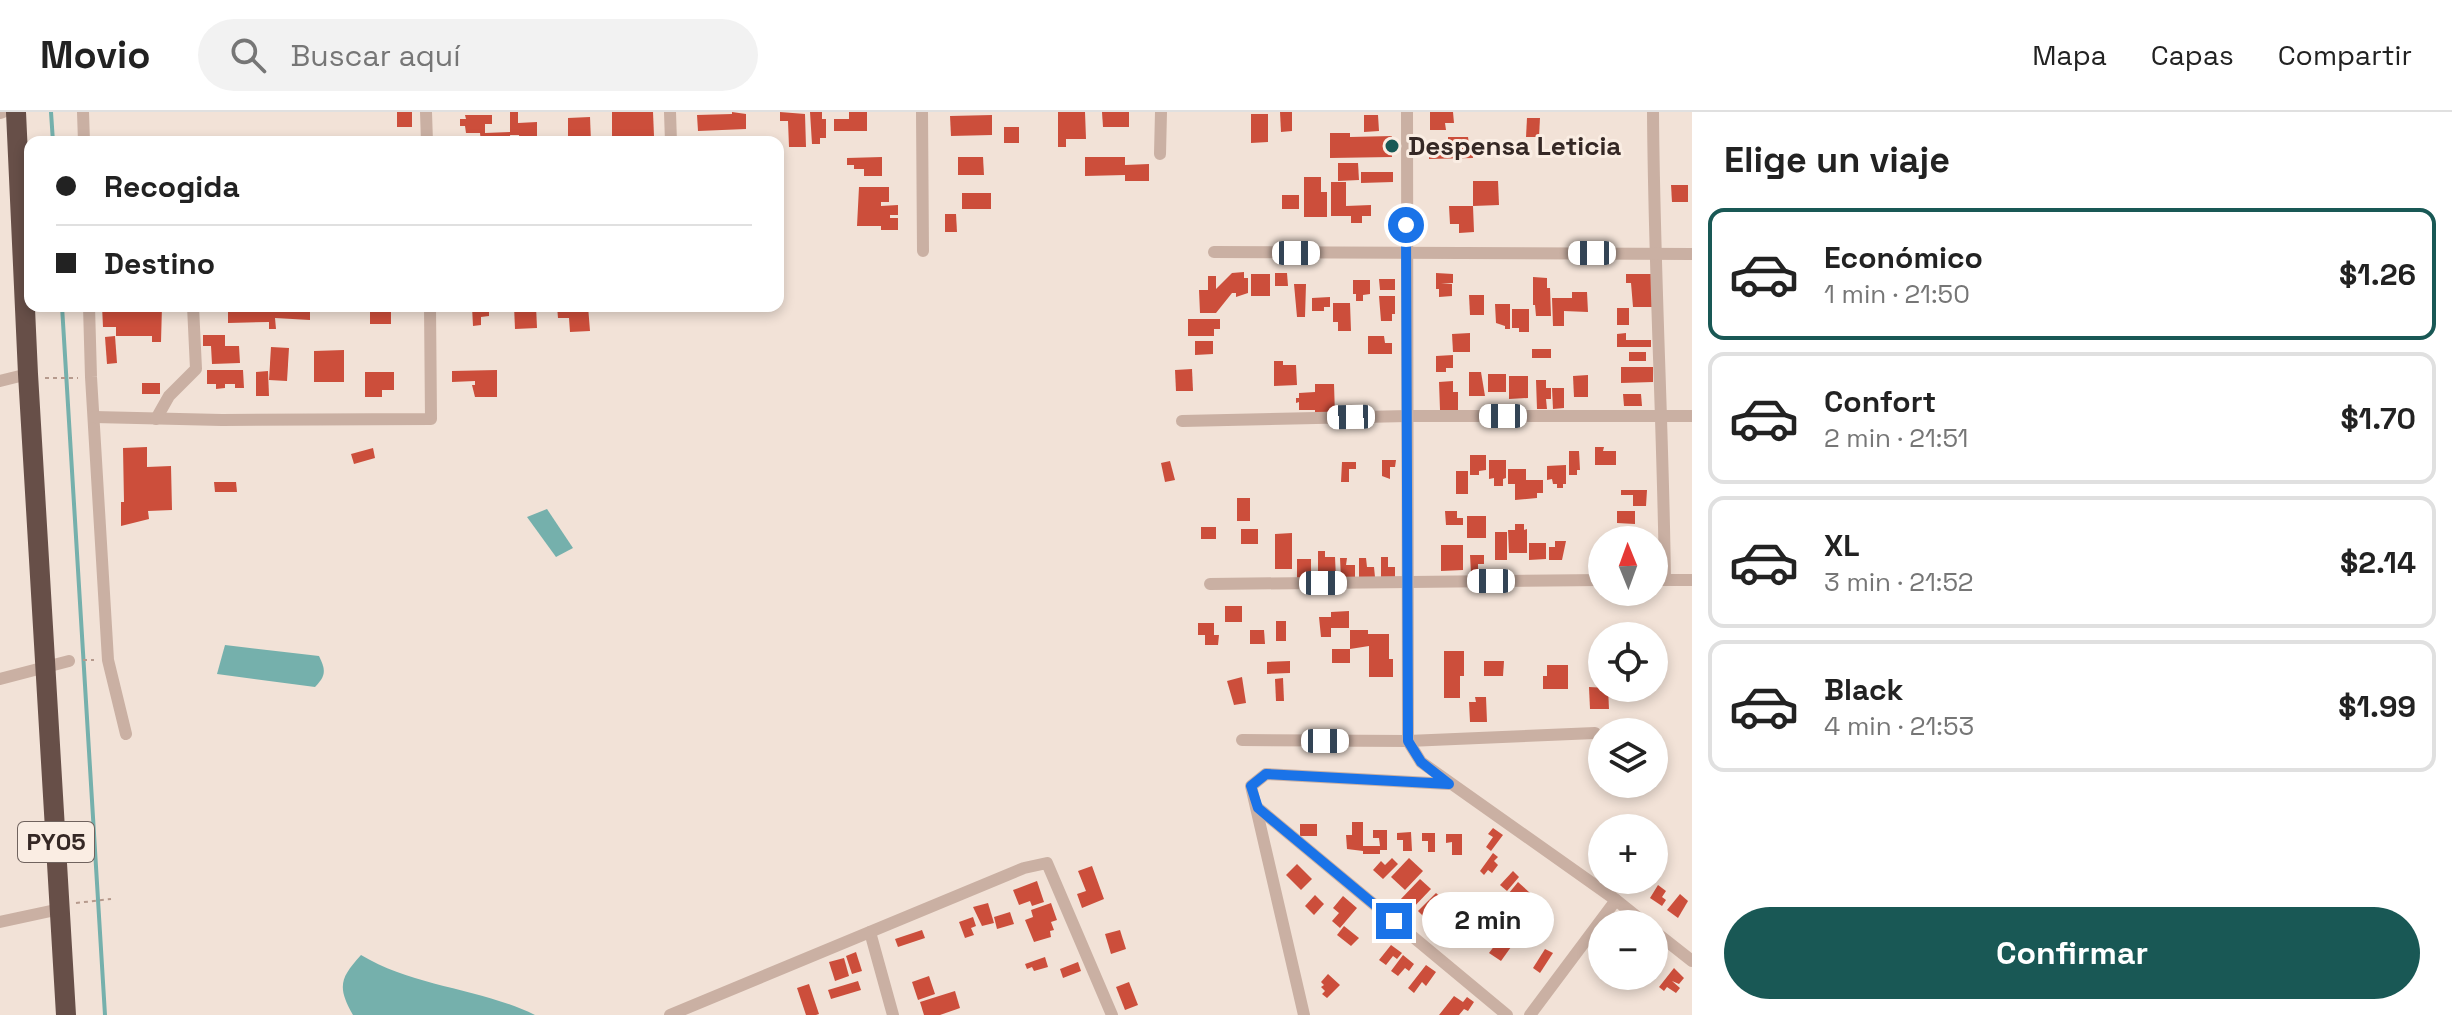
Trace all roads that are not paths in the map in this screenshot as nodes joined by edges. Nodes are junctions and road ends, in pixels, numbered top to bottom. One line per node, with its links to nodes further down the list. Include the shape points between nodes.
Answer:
1 (16, 112): 18 (highway, PY05)
2 (83, 112): 9 (street)
3 (426, 112): 10 (street)
4 (670, 112): 11 (street)
5 (922, 112): 13 (street)
6 (1161, 112): 12 (street)
7 (1407, 112): 15 (street)
8 (1653, 112): 16 (street)
9 (84, 136)
10 (427, 136)
11 (671, 136)
12 (1160, 154)
13 (923, 251)
14 (1214, 252): 15 (street)
15 (1406, 253): 16 (street); 25 (street)
16 (1654, 253): 17 (street); 26 (street)
17 (1692, 254)
18 (24, 287)
19 (25, 312): 23 (highway, PY05)
20 (89, 312): 28 (street)
21 (193, 312): 29 (street, via 196,369 169,396)
22 (430, 312): 29 (street, via 431,419)
23 (28, 374): 24 (street); 40 (highway, PY05)
24 (0, 381)
25 (1408, 416): 26 (street); 30 (street); 35 (street)
26 (1663, 416): 27 (street); 31 (street)
27 (1692, 416)
28 (94, 417): 29 (street); 38 (street)
29 (156, 419)
30 (1182, 421)
31 (1660, 526)
32 (1588, 580): 35 (street)
33 (1668, 580): 34 (street)
34 (1692, 580)
35 (1408, 582): 36 (street); 45 (street)
36 (1210, 584)
37 (94, 660): 38 (street)
38 (108, 660): 43 (street)
39 (69, 661): 40 (street)
40 (45, 669): 41 (street); 49 (highway, PY05)
41 (0, 679)
42 (1588, 733): 45 (street)
43 (126, 734)
44 (1242, 740): 45 (street)
45 (1408, 741): 46 (street, via 1421,762)
46 (1449, 784): 47 (street, via 1266,774 1251,786); 48 (street)
47 (1258, 808): 59 (street); 60 (street)
48 (1616, 900): 50 (street); 61 (street)
49 (60, 909): 51 (street); 55 (highway, PY05)
50 (1628, 910)
51 (0, 922)
52 (870, 932): 56 (street); 57 (street); 58 (street, via 1047,863)
53 (1668, 942): 54 (street)
54 (1692, 961)
55 (66, 1015)
56 (670, 1015)
57 (893, 1015)
58 (1112, 1015)
59 (1304, 1015)
60 (1507, 1015)
61 (1530, 1015)

